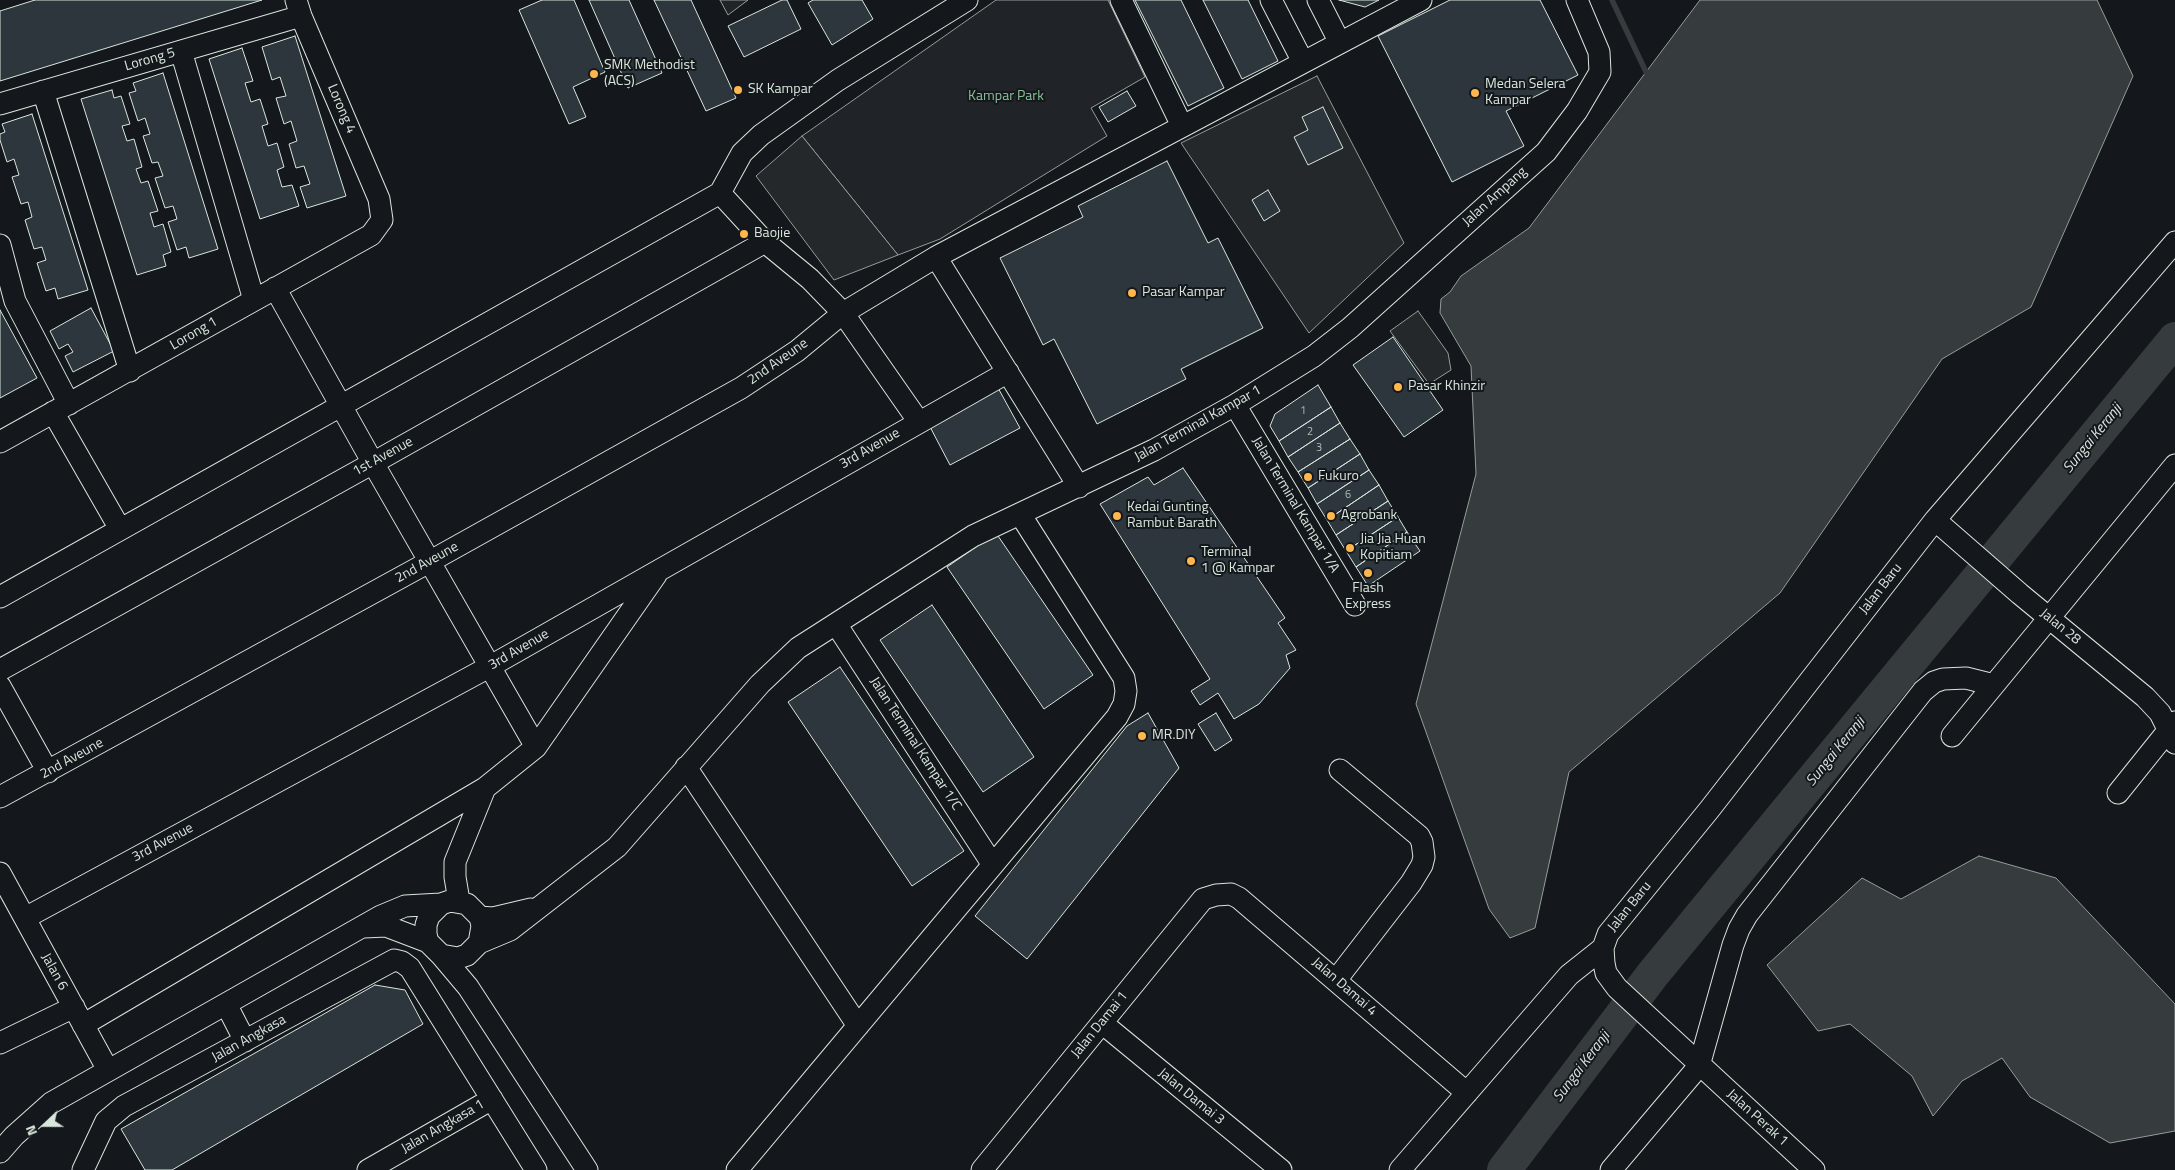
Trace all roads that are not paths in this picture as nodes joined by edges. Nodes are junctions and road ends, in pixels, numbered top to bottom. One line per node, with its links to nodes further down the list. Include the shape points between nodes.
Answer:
1 (967, 0): 14 (street, via 838,80 761,135 742,153)
2 (1121, 0): 13 (street)
3 (1271, 0): 10 (street)
4 (1318, 0): 8 (street)
5 (1421, 0): 8 (street, 2nd Aveune)
6 (1577, 0): 23 (street, Jalan Ampang, via 1599,52 1600,72 1577,111 1546,152 1350,328)
7 (298, 8): 9 (street, Lorong 5); 15 (street, Lorong 4, via 379,199)
8 (1340, 43): 10 (street, 2nd Aveune)
9 (180, 51): 11 (street, Lorong 5); 21 (street)
10 (1303, 62): 13 (street, 2nd Aveune)
11 (43, 91): 12 (street, Lorong 5); 24 (street)
12 (0, 104)
13 (1182, 126): 19 (street, 2nd Aveune)
14 (720, 193): 16 (street); 27 (street)
15 (382, 220): 20 (street, Lorong 1, via 371,235)
16 (765, 242): 22 (street, via 810,279); 31 (street, 1st Avenue)
17 (2175, 242): 35 (street, Jalan Baru)
18 (0, 245): 28 (street, via 15,301)
19 (936, 256): 22 (street, 2nd Aveune); 25 (street)
20 (275, 288): 21 (street, Lorong 1); 27 (street)
21 (254, 300): 24 (street, Lorong 1)
22 (843, 313): 29 (street); 37 (street, 2nd Aveune, via 797,351 741,388)
23 (1314, 356): 26 (street, Jalan Terminal Kampar 1)
24 (130, 371): 28 (street, Lorong 1)
25 (1008, 372): 29 (street, 3rd Avenue); 33 (street)
26 (1235, 404): 33 (street, Jalan Terminal Kampar 1, via 1154,450); 40 (street, Jalan Terminal Kampar 1/A)
27 (340, 405): 31 (street); 36 (street)
28 (61, 408): 30 (street, Lorong 1); 36 (street)
29 (919, 422): 38 (street, 3rd Avenue)
30 (0, 442)
31 (372, 463): 37 (street); 44 (street, 1st Avenue)
32 (2175, 465): 41 (street)
33 (1079, 487): 34 (street, Jalan Terminal Kampar 1)
34 (1020, 514): 42 (street, Jalan Terminal Kampar 1, via 973,536); 56 (street, via 1124,678 1126,691 1124,704 1117,716)
35 (1935, 520): 41 (street, Jalan 28); 65 (street, Jalan Baru, via 1608,934)
36 (120, 529): 39 (street)
37 (429, 562): 43 (street); 52 (street, 2nd Aveune)
38 (659, 570): 43 (street, 3rd Avenue); 49 (street)
39 (0, 597)
40 (1355, 605)
41 (2049, 618): 45 (street); 47 (street, Jalan 28, via 2146,697)
42 (836, 624): 50 (street, Jalan Terminal Kampar 1, via 798,648 760,684); 56 (street, Jalan Terminal Kampar 1/C)
43 (489, 667): 49 (street); 62 (street, 3rd Avenue)
44 (0, 670)
45 (1994, 685): 48 (street); 75 (street, via 1966,678 1943,679 1923,691 1747,915 1738,929)
46 (0, 686): 52 (street)
47 (2173, 732): 54 (street)
48 (1952, 736)
49 (536, 747): 53 (street)
50 (686, 767): 60 (street, Jalan Terminal Kampar 1, via 617,847); 72 (street)
51 (1340, 770): 67 (street, via 1419,836 1424,857 1411,883)
52 (48, 772): 55 (street, 2nd Aveune)
53 (485, 788): 59 (street, via 455,862); 70 (street)
54 (2118, 793)
55 (0, 797)
56 (993, 865): 72 (street)
57 (0, 873): 62 (street, Jalan 6)
58 (1216, 895): 67 (street, Jalan Damai 4, via 1231,894 1239,898); 71 (street, Jalan Damai 1, via 1203,899)
59 (450, 903): 61 (street, via 467,904); 63 (street, via 405,906); 66 (street, via 429,916 426,925)
60 (538, 906): 61 (street, via 510,915); 64 (street, Jalan Terminal Kampar 1, via 510,930)
61 (480, 917): 64 (street, via 482,926)
62 (25, 918): 70 (street, Jalan 6)
63 (364, 927): 66 (street, via 386,926); 68 (street)
64 (476, 947): 66 (street, via 458,958); 69 (street)
65 (1603, 948): 75 (street, Jalan Baru, via 1606,972 1617,988); 77 (street, Jalan Baru, via 1569,975)
66 (435, 949): 69 (street, via 454,969)
67 (1336, 980): 77 (street, Jalan Damai 4)
68 (226, 1004): 73 (street); 76 (street)
69 (484, 1011): 86 (street)
70 (78, 1016): 74 (street); 76 (street, Jalan 6)
71 (1102, 1024): 81 (street, Jalan Damai 1); 88 (street, Jalan Damai 3)
72 (858, 1026): 87 (street)
73 (245, 1041): 78 (street, Jalan Angkasa, via 394,960 410,968); 83 (street, Jalan Angkasa, via 124,1106 106,1121)
74 (0, 1043)
75 (1699, 1066): 90 (street); 91 (street, Jalan Perak 1)
76 (108, 1070): 79 (street, via 51,1103)
77 (1467, 1093): 89 (street, Jalan Baru)
78 (492, 1099): 84 (street, Jalan Angkasa 1); 85 (street)
79 (0, 1152)
80 (0, 1166): 82 (street)
81 (989, 1167)
82 (3, 1170)
83 (83, 1170)
84 (368, 1170)
85 (536, 1170)
86 (587, 1170)
87 (737, 1170)
88 (1281, 1170)
89 (1400, 1170)
90 (1611, 1170)
91 (1814, 1170)

